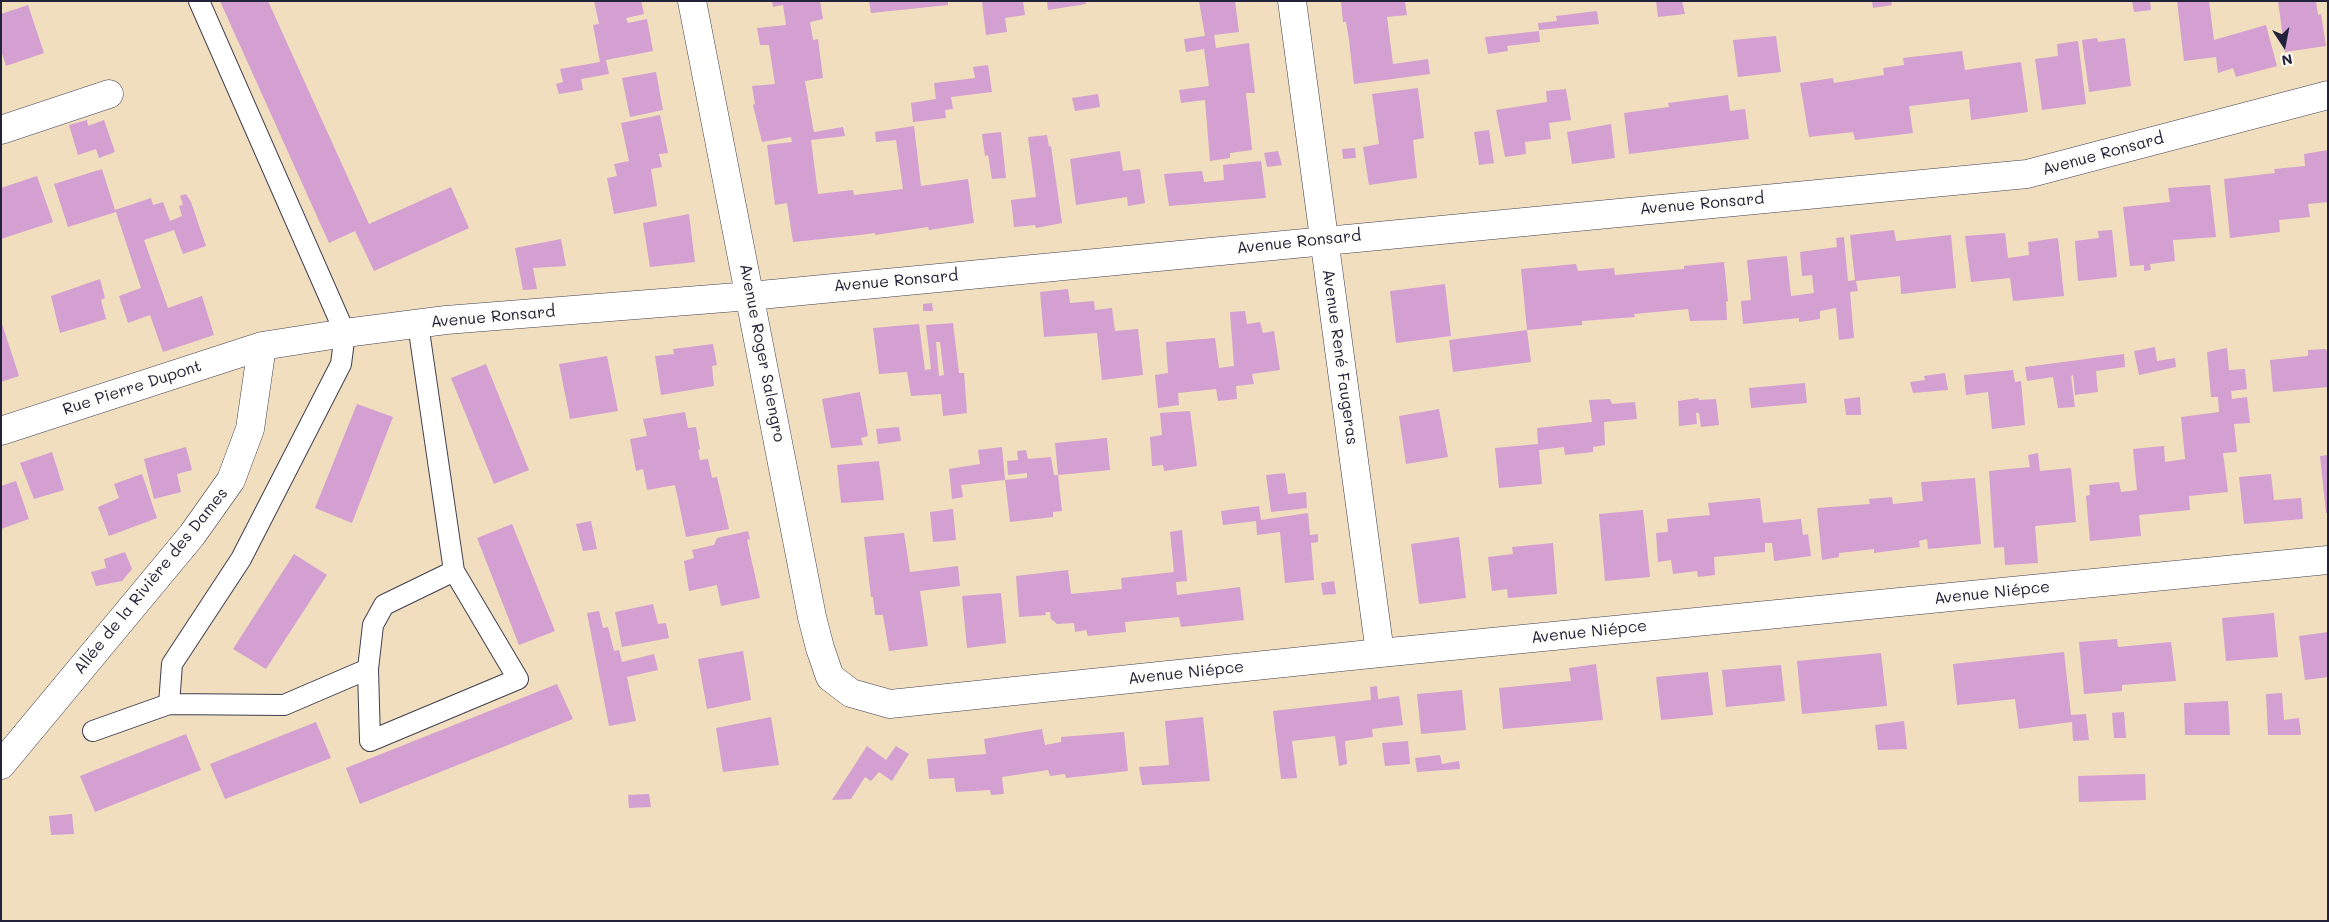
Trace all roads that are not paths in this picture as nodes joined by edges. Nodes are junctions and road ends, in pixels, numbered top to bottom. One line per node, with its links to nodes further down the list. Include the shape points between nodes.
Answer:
1 (199, 1): 10 (lane)
2 (692, 1): 8 (street, Avenue Roger Salengro)
3 (1292, 1): 7 (street, Avenue René Faugeras)
4 (109, 94): 6 (street)
5 (2328, 95): 7 (street, Avenue Ronsard, via 2027,174)
6 (1, 130)
7 (1325, 240): 8 (street, Avenue Ronsard); 15 (street, Avenue René Faugeras)
8 (750, 296): 9 (street, Avenue Ronsard); 17 (street, Avenue Roger Salengro, via 820,648 830,676)
9 (418, 324): 10 (street, Avenue Ronsard); 14 (lane)
10 (345, 333): 11 (street, Avenue Ronsard); 18 (lane, via 341,364 242,559 172,664)
11 (262, 346): 12 (street, Rue Pierre Dupont); 20 (street, Allée de la Rivière des Dames, via 250,430 231,480 192,535)
12 (1, 431)
13 (2328, 560): 15 (street, Avenue Niépce)
14 (454, 571): 16 (lane, via 384,605 373,624); 16 (lane, via 518,679 370,742)
15 (1380, 653): 17 (street, Avenue Niépce, via 890,704)
16 (368, 670): 18 (lane, via 284,706)
17 (851, 693)
18 (169, 704): 19 (lane)
19 (93, 731)
20 (1, 765)

